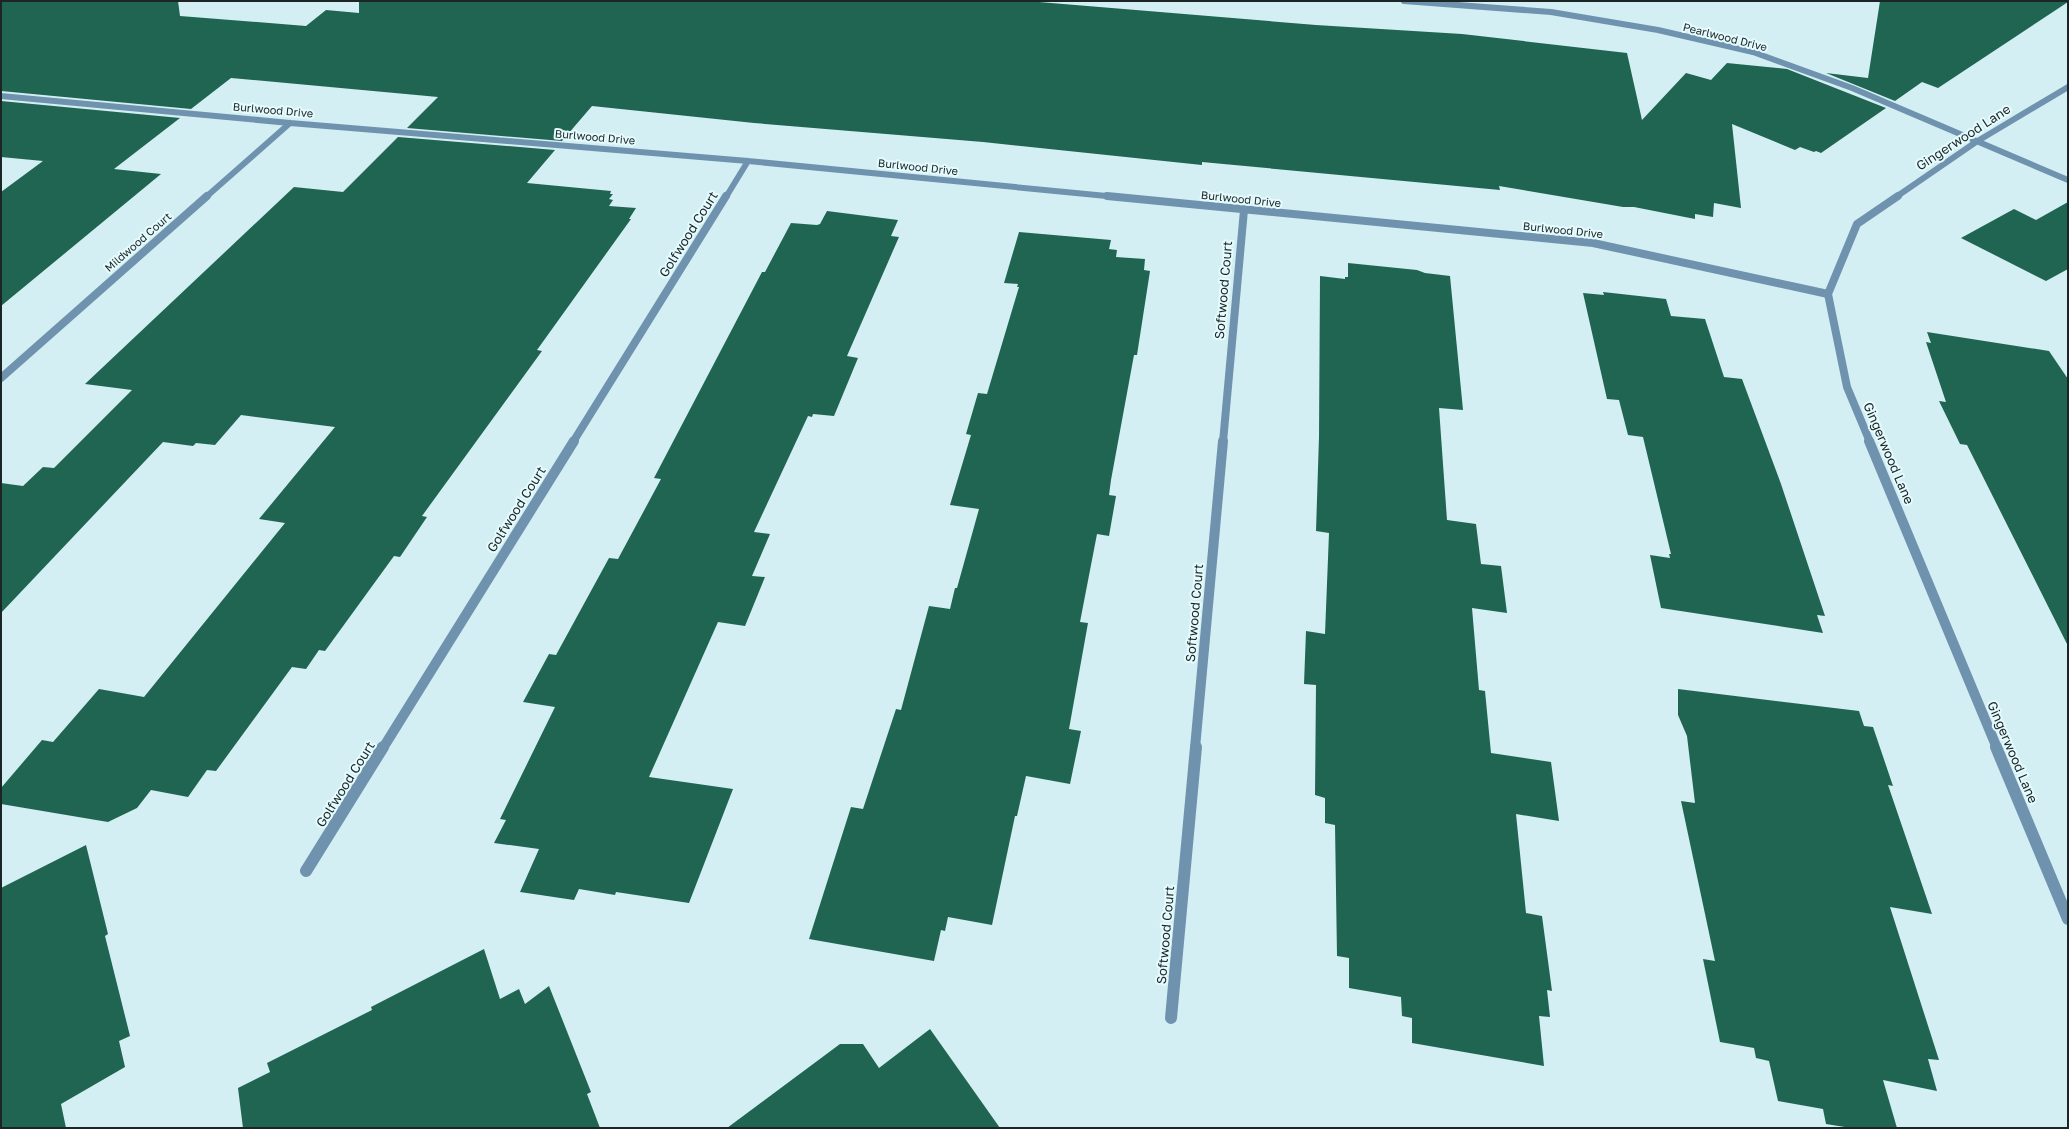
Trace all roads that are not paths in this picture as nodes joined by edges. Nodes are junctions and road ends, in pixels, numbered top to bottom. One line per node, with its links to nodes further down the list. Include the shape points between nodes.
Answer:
1 (1404, 1): 5 (street, Pearlwood Drive, via 1550,12 1658,30 1753,52 1852,88)
2 (2068, 87): 5 (street, Gingerwood Lane)
3 (1, 96): 4 (street, Burlwood Drive)
4 (290, 123): 6 (street, Burlwood Drive); 10 (street, Mildwood Court)
5 (1976, 142): 7 (street, Pearlwood Drive); 9 (street, Gingerwood Lane, via 1856,224)
6 (748, 161): 8 (street, Burlwood Drive); 11 (street, Golfwood Court)
7 (2068, 180)
8 (1244, 210): 9 (street, Burlwood Drive, via 1593,243); 13 (street, Softwood Court)
9 (1828, 294): 12 (street, Gingerwood Lane, via 1847,387)
10 (1, 378)
11 (306, 871)
12 (2068, 920)
13 (1172, 1018)

